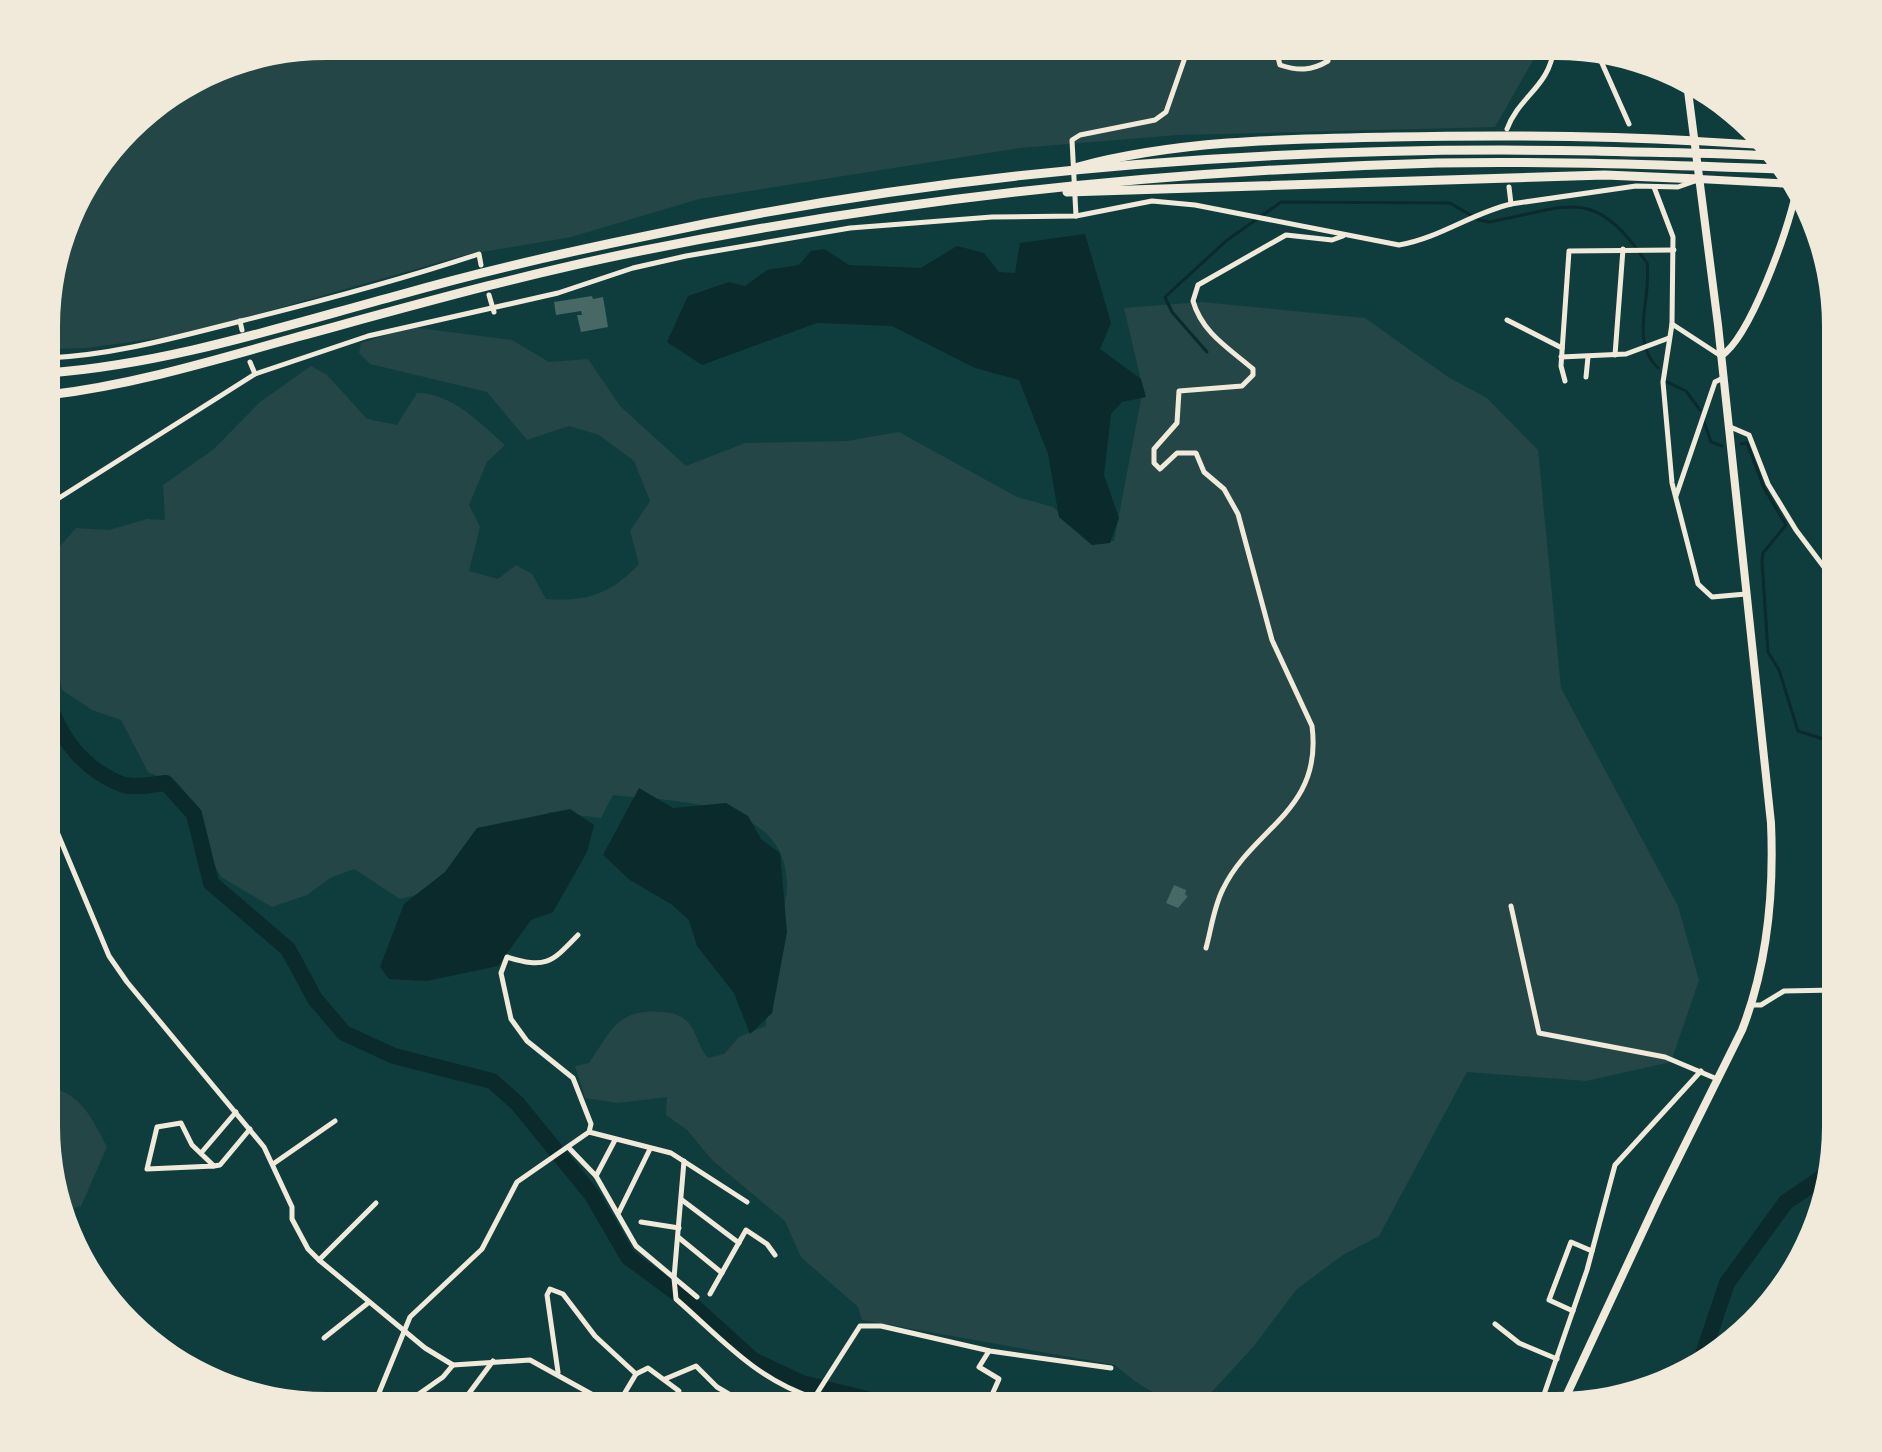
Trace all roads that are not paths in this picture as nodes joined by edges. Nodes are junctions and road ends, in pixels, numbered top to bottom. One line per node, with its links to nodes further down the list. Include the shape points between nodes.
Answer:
1 (1184, 61): 21 (street, via 1166,112 1155,120 1072,140)
2 (1279, 61): 3 (street, via 1296,70)
3 (1328, 61)
4 (1553, 61): 8 (street)
5 (1602, 64): 7 (street)
6 (1689, 96): 9 (highway)
7 (1629, 124)
8 (1507, 129)
9 (1696, 141): 10 (highway); 13 (highway, via 1542,135 1259,142 1123,155); 14 (highway)
10 (1749, 144)
11 (1760, 156): 13 (highway, via 1438,151 1185,162)
12 (1770, 169): 18 (highway, via 1440,163 1186,176)
13 (1052, 174): 40 (highway, via 651,235 428,286 175,354)
14 (1699, 179): 15 (highway); 17 (street, via 1678,187); 18 (highway, via 1605,175 1124,188); 35 (highway)
15 (1780, 183)
16 (1509, 187): 19 (street)
17 (1654, 187): 19 (street); 24 (street)
18 (939, 201): 45 (highway, via 637,251 431,300 138,380)
19 (1511, 204): 22 (street, via 1423,241 1399,245)
20 (1792, 204): 35 (main road, via 1759,299)
21 (1076, 212): 22 (street, via 1152,201); 27 (street, via 793,237 633,268)
22 (1345, 235): 54 (street, via 1332,240 1286,235 1198,285 1193,301 1207,328 1253,369 1253,375 1242,386 1179,391 1177,423 1154,449 1154,463 1160,469 1177,453 1196,453 1204,472 1230,497 1272,640 1314,740 1297,802 1222,890)
23 (1623, 249): 24 (street); 33 (street, via 1569,251); 34 (street)
24 (1674, 250): 30 (street)
25 (481, 265): 29 (street, via 479,254 346,296)
26 (489, 295): 27 (street)
27 (494, 310): 41 (street, via 368,336)
28 (1507, 320): 33 (street)
29 (240, 321): 31 (street); 36 (street, via 165,342)
30 (1672, 324): 32 (street); 35 (street)
31 (242, 330)
32 (1669, 338): 34 (street); 48 (street, via 1663,382)
33 (1562, 348): 37 (street)
34 (1615, 355): 38 (street)
35 (1721, 356): 43 (highway)
36 (60, 357)
37 (1561, 357): 38 (street); 44 (street)
38 (1588, 357): 42 (street)
39 (250, 362): 41 (street)
40 (60, 371)
41 (255, 374): 47 (street)
42 (1586, 377)
43 (1724, 378): 46 (highway); 48 (street, via 1715,382)
44 (1565, 381)
45 (60, 393)
46 (1727, 426): 49 (street, via 1749,435 1768,484); 50 (highway)
47 (60, 497)
48 (1675, 497): 50 (street, via 1698,584 1712,597)
49 (1822, 562)
50 (1746, 594): 56 (highway, via 1773,861)
51 (61, 841): 59 (street, via 109,956)
52 (1511, 906): 57 (street, via 1539,1033 1665,1057)
53 (578, 935): 62 (street, via 553,961 533,965 507,957 502,992 516,1029 573,1078 591,1124)
54 (1206, 948)
55 (1821, 990): 56 (street, via 1784,991)
56 (1751, 1005): 58 (highway)
57 (1701, 1071): 58 (street); 79 (street, via 1620,1158)
58 (1718, 1079): 108 (highway)
59 (236, 1112): 61 (street); 66 (street)
60 (335, 1121): 68 (street)
61 (250, 1129): 68 (street); 69 (street)
62 (589, 1132): 63 (street); 64 (street)
63 (615, 1140): 65 (street); 70 (street)
64 (569, 1148): 70 (street); 89 (street, via 517,1182 482,1249)
65 (650, 1149): 67 (street); 74 (street)
66 (201, 1153): 69 (street); 69 (street, via 181,1123 157,1127 147,1169)
67 (684, 1161): 71 (street); 72 (street)
68 (273, 1164): 81 (street, via 292,1219)
69 (214, 1166)
70 (596, 1176): 74 (street)
71 (681, 1200): 76 (street); 78 (street)
72 (747, 1202)
73 (376, 1203): 81 (street)
74 (619, 1212): 83 (street, via 636,1246)
75 (641, 1222): 76 (street)
76 (679, 1228): 77 (street)
77 (678, 1237): 82 (street); 83 (street)
78 (739, 1243): 80 (street, via 746,1230); 82 (street)
79 (1592, 1251): 87 (street); 87 (street, via 1571,1242 1549,1300)
80 (775, 1255)
81 (319, 1260): 86 (street)
82 (722, 1273): 84 (street)
83 (674, 1278): 85 (street); 106 (street, via 676,1299 743,1361)
84 (710, 1294)
85 (697, 1297)
86 (368, 1303): 89 (street); 90 (street)
87 (1573, 1311): 92 (street)
88 (1495, 1324): 92 (street, via 1519,1343)
89 (402, 1330): 94 (street); 99 (street)
90 (324, 1338)
91 (990, 1351): 95 (street); 107 (street, via 860,1326); 109 (street, via 979,1367 999,1379)
92 (1557, 1359): 110 (street)
93 (493, 1361): 94 (street); 96 (street, via 530,1360); 101 (street)
94 (453, 1365): 100 (street)
95 (1111, 1368)
96 (558, 1372): 97 (street, via 550,1289 563,1294 595,1336); 102 (street)
97 (636, 1374): 98 (street, via 648,1368); 103 (street)
98 (664, 1380): 104 (street); 105 (street, via 696,1366)
99 (379, 1391)
100 (423, 1391)
101 (471, 1391)
102 (590, 1391)
103 (625, 1391)
104 (679, 1391)
105 (724, 1391)
106 (798, 1391)
107 (816, 1391)
108 (1569, 1391)
109 (993, 1392)
110 (1545, 1392)

